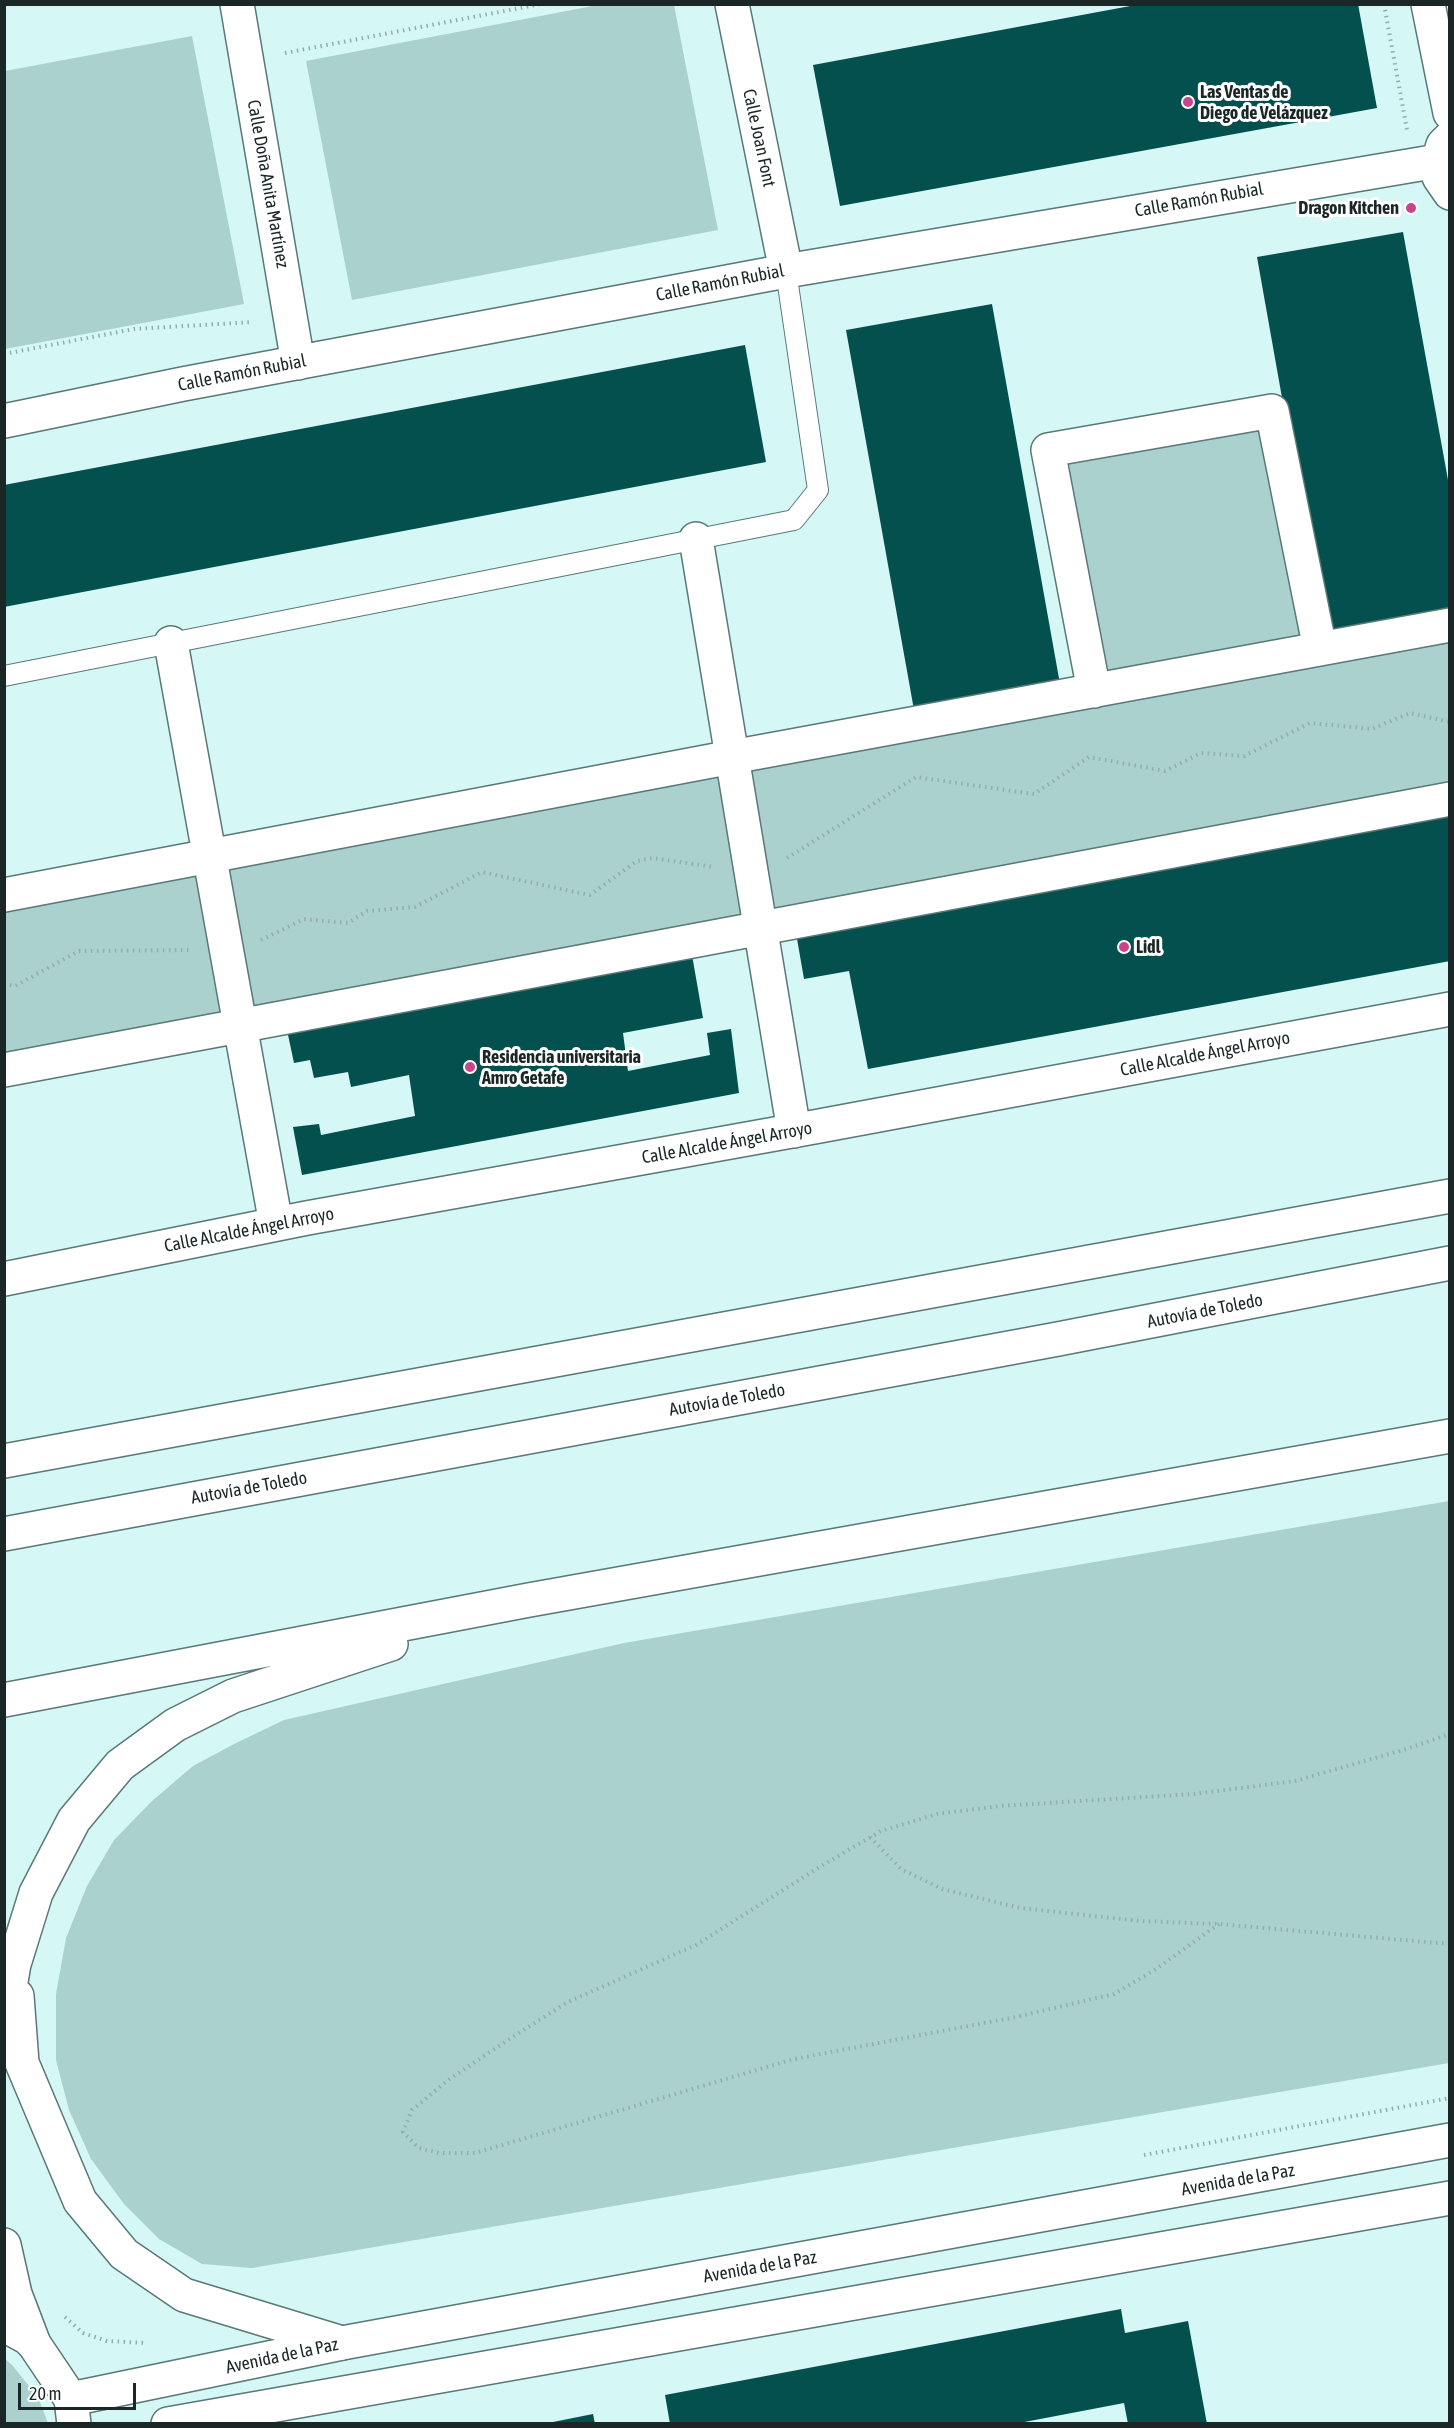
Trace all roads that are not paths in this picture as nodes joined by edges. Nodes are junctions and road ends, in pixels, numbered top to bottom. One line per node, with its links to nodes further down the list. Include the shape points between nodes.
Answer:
1 (237, 4): 8 (main road, Calle Doña Anita Martínez)
2 (1428, 4): 4 (main road)
3 (739, 8): 7 (main road, Calle Joan Font)
4 (1449, 113)
5 (1434, 154): 6 (main road, via 1439,177); 7 (main road, Calle Ramón Rubial)
6 (1449, 193)
7 (786, 271): 8 (main road, Calle Ramón Rubial); 10 (lane, via 818,489 794,520)
8 (298, 363): 9 (main road, Calle Ramón Rubial)
9 (4, 421)
10 (696, 539): 12 (lane); 16 (main road)
11 (1449, 625): 13 (main road)
12 (171, 643): 14 (lane); 18 (main road)
13 (1320, 649): 15 (main road); 15 (main road, via 1272,411 1048,450)
14 (4, 676)
15 (1094, 690): 16 (main road)
16 (732, 757): 18 (main road); 20 (main road)
17 (1449, 799): 20 (main road)
18 (210, 856): 19 (main road); 22 (main road)
19 (4, 895)
20 (761, 928): 22 (main road); 24 (main road)
21 (1449, 1009): 24 (main road, Calle Alcalde Ángel Arroyo)
22 (240, 1026): 23 (main road); 28 (main road)
23 (4, 1070)
24 (794, 1131): 28 (main road, Calle Alcalde Ángel Arroyo)
25 (1449, 1186): 27 (main road)
26 (1449, 1196): 27 (main road)
27 (1414, 1203): 32 (main road)
28 (276, 1224): 30 (main road, Calle Alcalde Ángel Arroyo)
29 (1449, 1263): 33 (main road, Autovía de Toledo, via 1058,1340)
30 (4, 1279)
31 (1449, 1436): 34 (main road)
32 (4, 1461)
33 (4, 1534)
34 (529, 1600): 35 (main road); 36 (main road, via 233,1696 175,1725 120,1765 74,1820 36,1893)
35 (4, 1700)
36 (14, 1964): 37 (main road); 42 (main road, via 22,2063 80,2201 124,2254 184,2295)
37 (4, 2022)
38 (1449, 2140): 42 (main road, Avenida de la Paz)
39 (1449, 2198): 45 (main road)
40 (4, 2245): 43 (main road, via 15,2294)
41 (4, 2325): 43 (main road)
42 (342, 2343): 44 (main road, Avenida de la Paz)
43 (34, 2344): 44 (main road)
44 (73, 2411)
45 (168, 2424)

